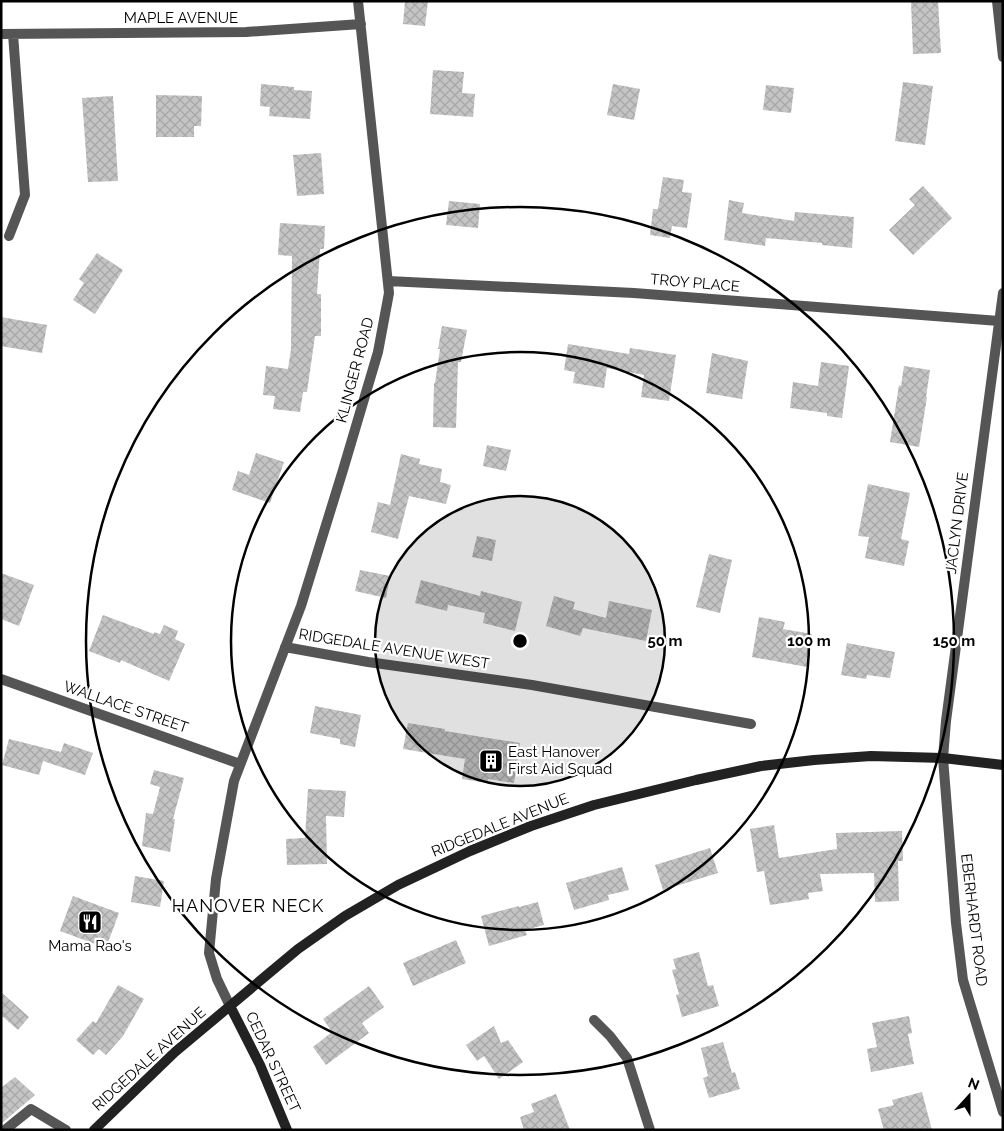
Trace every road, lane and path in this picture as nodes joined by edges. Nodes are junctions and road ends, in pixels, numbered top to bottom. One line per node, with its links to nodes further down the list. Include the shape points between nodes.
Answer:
1 (358, 1): 3 (street, KLINGER ROAD)
2 (997, 1): 6 (street)
3 (361, 24): 5 (street, MAPLE AVENUE, via 246,32); 8 (street, KLINGER ROAD)
4 (1, 34): 5 (street, MAPLE AVENUE)
5 (13, 34): 7 (street, via 25,195)
6 (1003, 57)
7 (9, 236)
8 (388, 280): 10 (street, TROY PLACE, via 634,293); 11 (street, KLINGER ROAD, via 389,293 378,352 301,606)
9 (1003, 293): 10 (street, JACLYN DRIVE)
10 (999, 321): 14 (street, JACLYN DRIVE)
11 (285, 647): 13 (street, RIDGEDALE AVENUE WEST, via 532,685); 15 (street, RIDGEDALE AVENUE WEST)
12 (1, 679): 15 (street, WALLACE STREET)
13 (751, 724)
14 (943, 758): 16 (main road, RIDGEDALE AVENUE); 17 (main road, RIDGEDALE AVENUE, via 871,756 761,766 594,805 531,826 407,881 345,916 298,949); 19 (street, EBERHARDT ROAD, via 963,980)
15 (240, 764): 17 (street, RIDGEDALE AVENUE WEST, via 216,879 208,953)
16 (1003, 765)
17 (230, 1006): 22 (main road, RIDGEDALE AVENUE, via 174,1052); 23 (main road, CEDAR STREET, via 260,1065)
18 (594, 1020): 24 (street, via 627,1058)
19 (1003, 1112)
20 (5, 1130): 21 (street, via 31,1109)
21 (66, 1130)
22 (94, 1130)
23 (287, 1130)
24 (650, 1130)

